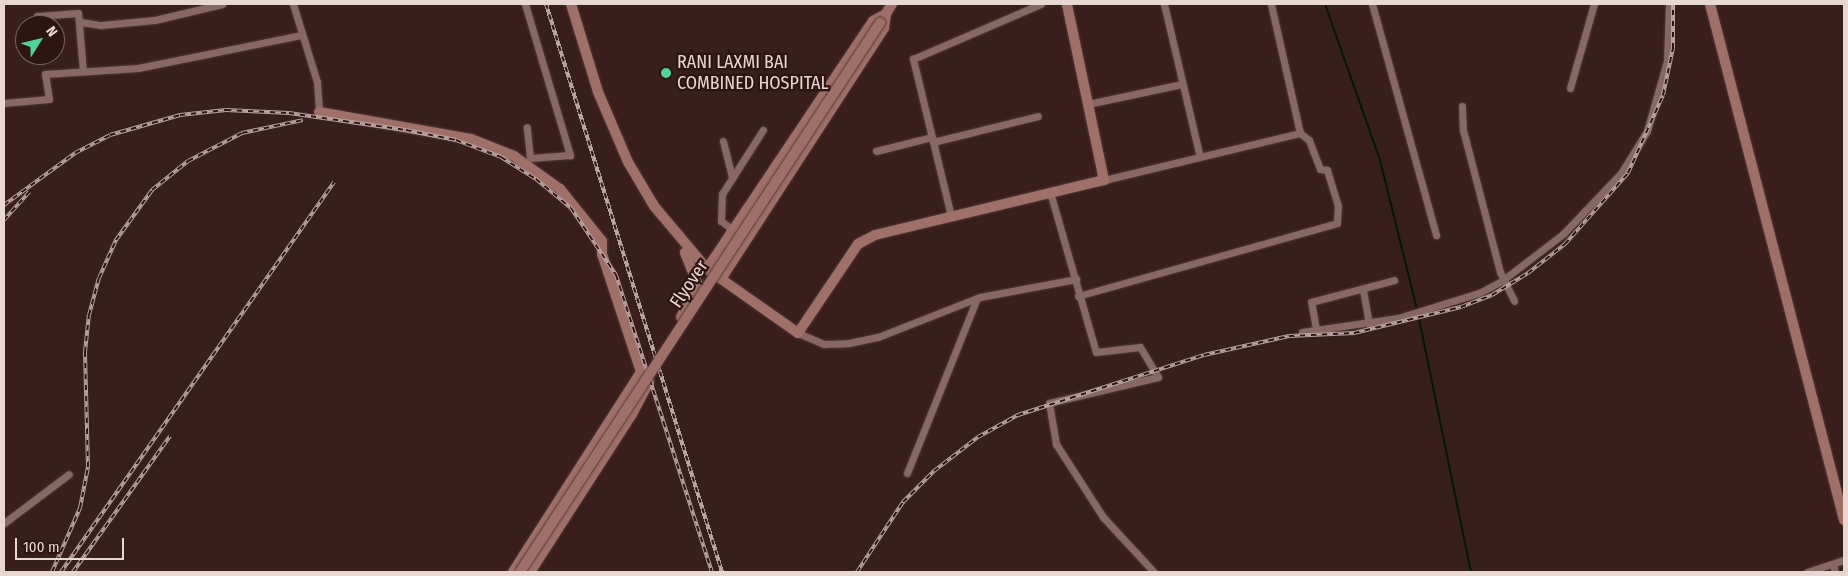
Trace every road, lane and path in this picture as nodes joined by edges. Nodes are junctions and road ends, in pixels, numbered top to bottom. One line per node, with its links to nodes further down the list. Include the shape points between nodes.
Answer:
1 (222, 4): 16 (street, via 155,20 101,25)
2 (293, 4): 17 (street)
3 (525, 4): 27 (street, via 570,155 530,158)
4 (571, 4): 26 (street)
5 (892, 4): 15 (street)
6 (1041, 4): 30 (street, via 913,59)
7 (1067, 4): 22 (street)
8 (1164, 4): 19 (street)
9 (1271, 4): 29 (street)
10 (1372, 4): 39 (street)
11 (1594, 4): 20 (street)
12 (1669, 4): 44 (street, via 1667,61 1647,131 1636,152 1581,217)
13 (1710, 4): 57 (street)
14 (51, 15): 16 (street, via 78,13)
15 (883, 18): 38 (street, via 873,21); 41 (street, via 884,28); 53 (street, Flyover, bridge)
16 (81, 22): 18 (street)
17 (301, 35): 18 (street, via 165,63); 24 (street, via 316,82)
18 (83, 71): 21 (street, via 45,74 49,99)
19 (1182, 84): 22 (street); 33 (street)
20 (1570, 88)
21 (4, 104)
22 (1088, 104): 35 (street)
23 (1462, 106): 44 (street, via 1463,130)
24 (319, 112): 54 (street, via 471,139 514,156 560,189 602,241 602,254)
25 (1038, 116): 30 (street)
26 (609, 118): 40 (street, via 649,199); 53 (street, bridge, via 628,176 690,259 695,272 696,294)
27 (527, 126)
28 (763, 130): 34 (street)
29 (1300, 133): 33 (street); 46 (street, via 1309,140 1320,169 1327,170 1338,206 1337,223)
30 (932, 139): 32 (street); 37 (street)
31 (723, 141): 34 (street)
32 (876, 151)
33 (1200, 157): 35 (street)
34 (732, 178): 38 (street, via 722,194 721,221)
35 (1104, 180): 36 (street)
36 (1050, 192): 37 (street); 42 (street)
37 (951, 216): 52 (street, via 875,235 858,244)
38 (733, 230): 40 (street)
39 (1436, 235)
40 (707, 269): 41 (street)
41 (721, 279): 52 (street)
42 (1076, 279): 46 (street); 47 (street)
43 (1394, 280): 45 (street)
44 (1503, 280): 48 (street); 49 (street, via 1456,301)
45 (1363, 290): 49 (street); 50 (street, via 1311,302)
46 (1078, 296): 64 (street, via 1096,352 1140,347 1158,377 1049,403 1056,444 1103,518)
47 (977, 298): 52 (street, via 878,337 849,343 824,344); 55 (street)
48 (1514, 301)
49 (1369, 324): 50 (street)
50 (1316, 328): 51 (street)
51 (1302, 332)
52 (798, 333)
53 (674, 336): 62 (street, Flyover, bridge)
54 (641, 372): 61 (street); 63 (street, via 649,382)
55 (907, 473)
56 (69, 474): 58 (street)
57 (1844, 520)
58 (4, 523)
59 (1844, 560): 60 (street)
60 (1833, 564): 65 (street); 66 (street)
61 (513, 572)
62 (520, 572)
63 (530, 572)
64 (1154, 572)
65 (1807, 572)
66 (1836, 572)

